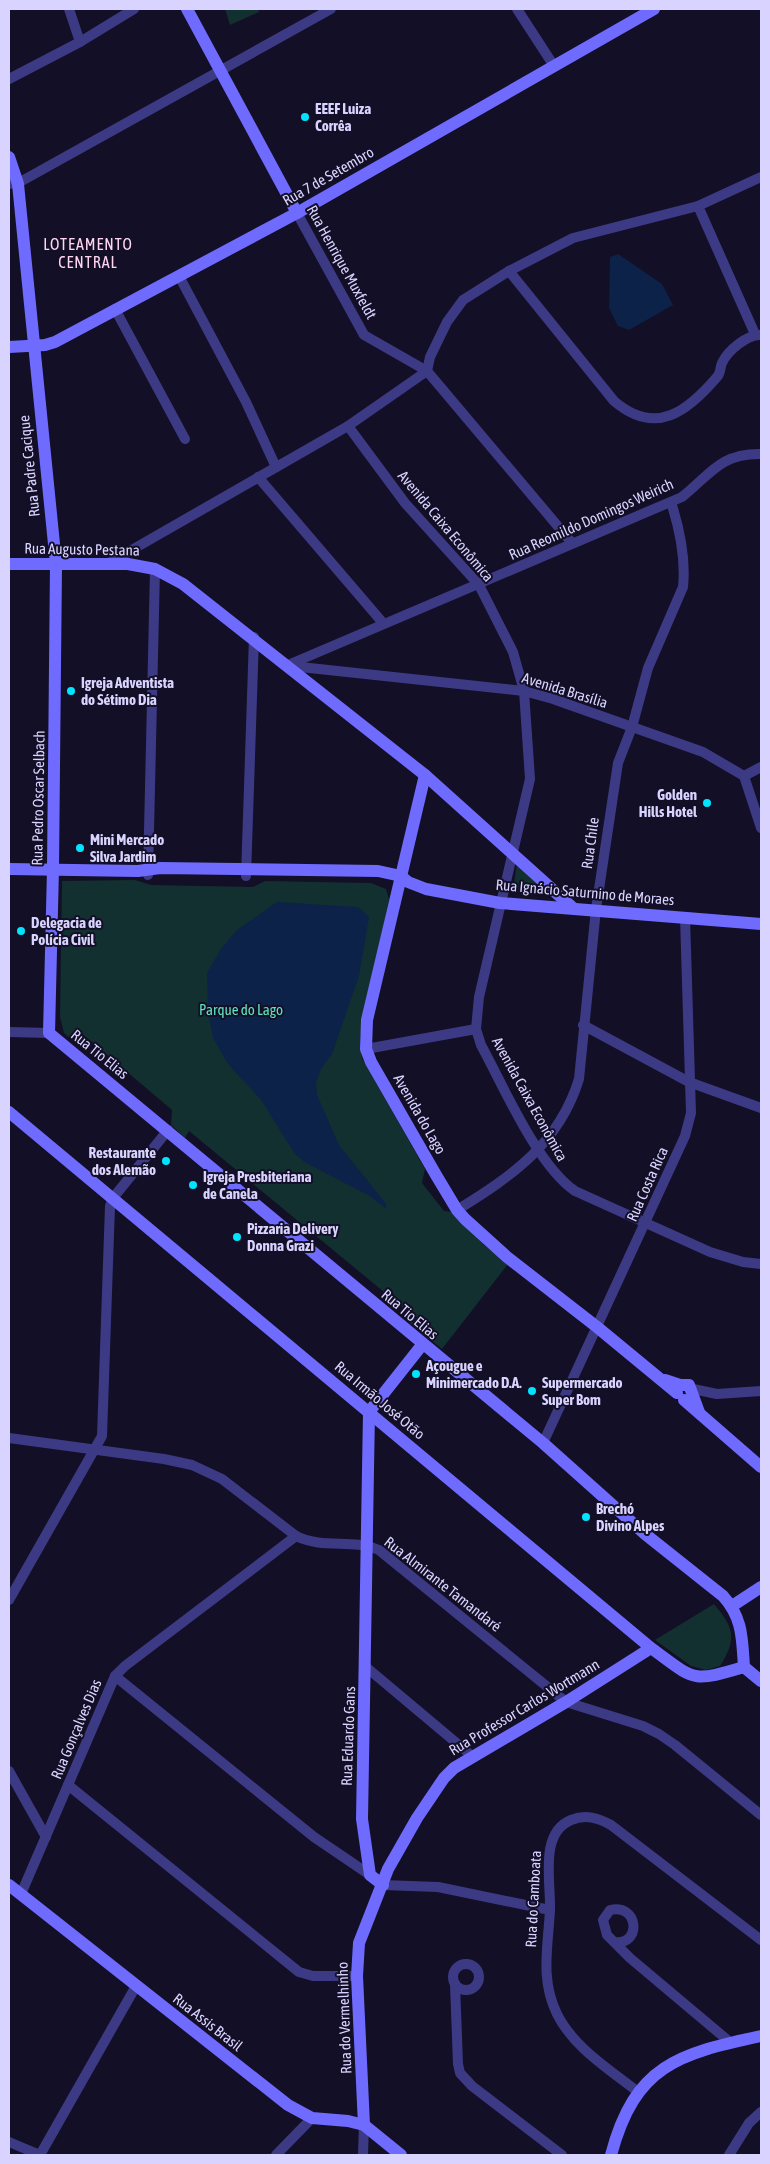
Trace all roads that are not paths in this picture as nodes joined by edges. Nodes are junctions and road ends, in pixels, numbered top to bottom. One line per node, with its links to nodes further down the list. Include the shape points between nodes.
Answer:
1 (69, 9): 7 (street)
2 (134, 9): 7 (street)
3 (187, 9): 9 (street, Rua Henrique Muxfeldt)
4 (331, 9): 9 (street)
5 (517, 9): 8 (street)
6 (654, 9): 8 (street, Rua 7 de Setembro)
7 (80, 42): 10 (street)
8 (554, 66): 15 (street, Rua 7 de Setembro)
9 (220, 72): 13 (street); 15 (street, Rua Henrique Muxfeldt)
10 (9, 79)
11 (9, 157): 13 (street, Rua Padre Cacique)
12 (761, 177): 14 (street)
13 (13, 184): 21 (street, Rua Padre Cacique)
14 (698, 206): 16 (street, via 573,238); 19 (street)
15 (297, 213): 17 (street, Rua 7 de Setembro); 22 (street, Rua Henrique Muxfeldt, via 364,335)
16 (509, 270): 19 (street, via 614,401 641,417 662,418 688,407 719,375 722,362); 22 (street, via 463,300 447,322 430,357)
17 (179, 276): 18 (street, Rua 7 de Setembro); 26 (street, via 246,402)
18 (115, 309): 21 (street, Rua 7 de Setembro, via 55,342); 24 (street)
19 (758, 334)
20 (9, 346): 21 (street, Rua 7 de Setembro)
21 (32, 346): 32 (street, Rua Padre Cacique)
22 (427, 371): 23 (street); 29 (street)
23 (348, 426): 26 (street); 34 (street, Avenida Caixa Econômica, via 405,503)
24 (185, 439)
25 (761, 454): 28 (street, Rua Reomildo Domingos Weirich, via 719,464 682,497)
26 (276, 467): 27 (street)
27 (258, 477): 30 (street); 35 (street)
28 (671, 502): 29 (street, Rua Reomildo Domingos Weirich); 39 (street, Rua Chile, via 682,542 683,587 648,668)
29 (572, 543): 34 (street, Rua Reomildo Domingos Weirich)
30 (109, 563): 32 (street, Rua Augusto Pestana); 33 (street, Rua Augusto Pestana)
31 (9, 564): 32 (street, Rua Augusto Pestana)
32 (56, 564): 46 (street, Rua Pedro Oscar Selbach)
33 (155, 569): 36 (street, via 195,592); 47 (street)
34 (479, 585): 35 (street, Rua Reomildo Domingos Weirich); 38 (street, Avenida Caixa Econômica, via 512,652)
35 (383, 623): 37 (street, Rua Reomildo Domingos Weirich, via 338,646)
36 (254, 637): 37 (street); 48 (street)
37 (288, 665): 38 (street, Avenida Brasília); 41 (street)
38 (524, 691): 39 (street, Avenida Brasília); 44 (street, Avenida Caixa Econômica, via 530,779)
39 (632, 727): 42 (street, Avenida Brasília, via 703,752); 52 (street, Rua Chile, via 618,763)
40 (761, 767): 42 (street)
41 (425, 775): 44 (street); 49 (street, Avenida do Lago)
42 (744, 776): 43 (street)
43 (761, 828)
44 (511, 854): 50 (street, Avenida Caixa Econômica); 51 (street)
45 (9, 869): 46 (street, Rua Ignácio Saturnino de Moraes)
46 (54, 869): 47 (street, Rua Ignácio Saturnino de Moraes); 58 (street, Rua Pedro Oscar Selbach)
47 (145, 871): 48 (street, Rua Ignácio Saturnino de Moraes)
48 (246, 872): 49 (street, Rua Ignácio Saturnino de Moraes)
49 (403, 880): 50 (street, Rua Ignácio Saturnino de Moraes, via 426,889); 59 (street, Avenida do Lago, via 367,1020)
50 (500, 903): 51 (street, Rua Ignácio Saturnino de Moraes); 56 (street, Avenida Caixa Econômica, via 479,997)
51 (573, 908): 52 (street, Rua Ignácio Saturnino de Moraes)
52 (596, 910): 53 (street, Rua Ignácio Saturnino de Moraes); 55 (street, Rua Chile)
53 (685, 917): 54 (street, Rua Ignácio Saturnino de Moraes); 60 (street, Rua Costa Rica)
54 (761, 924)
55 (583, 1025): 60 (street); 64 (street, Rua Chile, via 579,1079 574,1093 556,1127)
56 (476, 1029): 59 (street); 64 (street, Avenida Caixa Econômica, via 481,1045)
57 (9, 1032): 58 (street, Rua Tio Elias)
58 (49, 1033): 63 (street, Rua Tio Elias)
59 (366, 1049): 66 (street, Avenida do Lago)
60 (689, 1082): 61 (street); 67 (street, Rua Costa Rica, via 691,1113 685,1136)
61 (761, 1108)
62 (9, 1112): 65 (street, Rua Irmão José Otão)
63 (168, 1130): 65 (street); 70 (street, Rua Tio Elias)
64 (538, 1150): 66 (street, Rua Chile, via 512,1175); 67 (street, Avenida Caixa Econômica, via 562,1182 575,1191)
65 (113, 1198): 73 (street, Rua Irmão José Otão); 76 (street, via 109,1225 102,1436)
66 (457, 1210): 69 (street, Avenida do Lago, via 487,1240)
67 (646, 1222): 68 (street, Avenida Caixa Econômica, via 727,1258); 69 (street, Rua Costa Rica)
68 (761, 1264)
69 (597, 1326): 72 (street, Avenida do Lago, via 658,1378); 75 (street, Rua Costa Rica)
70 (422, 1345): 73 (street); 75 (street, Rua Tio Elias)
71 (761, 1391): 72 (street)
72 (689, 1397): 77 (street, Avenida do Lago)
73 (369, 1412): 79 (street, Rua Eduardo Gans); 83 (street, Rua Irmão José Otão)
74 (9, 1438): 76 (street, Rua Almirante Tamandaré)
75 (543, 1443): 82 (street, Rua Tio Elias)
76 (95, 1451): 78 (street, Rua Almirante Tamandaré, via 164,1459 209,1472); 81 (street)
77 (761, 1467)
78 (296, 1536): 79 (street, Rua Almirante Tamandaré, via 318,1544); 86 (street, Rua Gonçalves Dias)
79 (367, 1545): 84 (street, Rua Eduardo Gans); 88 (street, Rua Almirante Tamandaré, via 387,1556)
80 (761, 1586): 82 (street)
81 (9, 1600)
82 (732, 1606): 85 (street, Rua Tio Elias, via 742,1628)
83 (651, 1648): 85 (street, Rua Irmão José Otão, via 694,1677 715,1676); 88 (street, Rua Professor Carlos Wortmann)
84 (366, 1667): 89 (street); 94 (street, Rua Eduardo Gans, via 362,1819)
85 (744, 1667): 87 (street)
86 (115, 1676): 91 (street, Rua Gonçalves Dias); 94 (street, via 314,1838)
87 (761, 1681)
88 (566, 1702): 89 (street, Rua Professor Carlos Wortmann); 92 (street, via 659,1734)
89 (472, 1756): 96 (street, Rua Professor Carlos Wortmann, via 444,1778 388,1869)
90 (9, 1771): 93 (street)
91 (68, 1784): 93 (street, Rua Gonçalves Dias); 101 (street, via 299,1972 313,1976)
92 (761, 1814)
93 (46, 1837): 97 (street, Rua Gonçalves Dias)
94 (370, 1875): 96 (street)
95 (9, 1885): 97 (street, Rua Assis Brasil)
96 (383, 1885): 98 (street, via 438,1886); 101 (street, Rua do Vermelhinho, via 359,1943)
97 (20, 1894): 103 (street, Rua Assis Brasil)
98 (550, 1910): 99 (street, Rua do Camboata, via 552,1840 566,1822 589,1817 611,1825); 106 (street, Rua do Camboata, via 546,1984 558,2015 576,2042)
99 (761, 1940)
100 (614, 1942): 100 (street, via 604,1930 603,1920 606,1914 617,1908 624,1910 633,1921 634,1928 626,1941); 105 (street)
101 (357, 1976): 109 (street, Rua do Vermelhinho)
102 (454, 1984): 115 (street, via 460,2072 472,2086)
103 (136, 1986): 108 (street, Rua Assis Brasil, via 288,2104); 111 (street)
104 (761, 2036): 105 (street)
105 (731, 2043): 106 (street, via 678,2058)
106 (638, 2092): 116 (street, via 622,2121)
107 (761, 2112): 117 (street, via 749,2123)
108 (312, 2118): 109 (street, Rua Assis Brasil, via 348,2121); 112 (street)
109 (364, 2126): 113 (street, Rua do Vermelhinho); 114 (street, Rua Assis Brasil)
110 (9, 2142): 111 (street)
111 (40, 2155)
112 (276, 2155)
113 (363, 2155)
114 (401, 2155)
115 (562, 2155)
116 (611, 2155)
117 (729, 2155)

